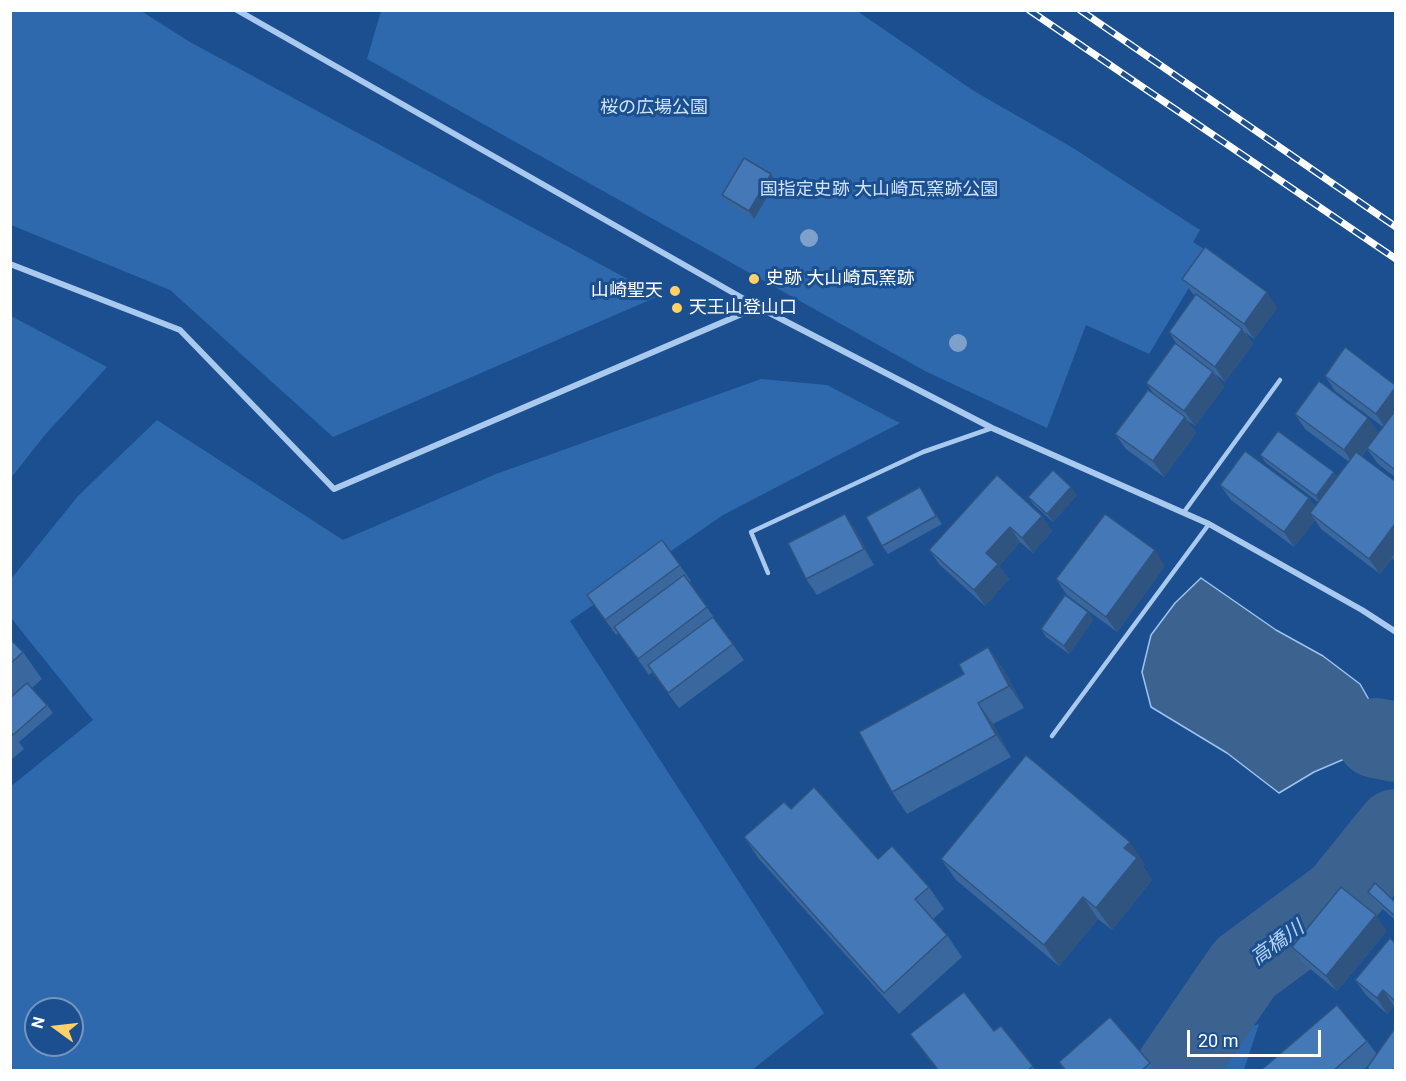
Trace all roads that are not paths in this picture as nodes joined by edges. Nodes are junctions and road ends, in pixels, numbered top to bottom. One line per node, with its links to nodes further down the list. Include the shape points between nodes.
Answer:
1 (237, 10): 3 (street)
2 (10, 264): 3 (street, via 180,330 334,489)
3 (758, 307): 5 (street)
4 (1280, 380): 6 (lane)
5 (992, 428): 6 (street); 8 (lane, via 924,452 751,532)
6 (1184, 512): 7 (street)
7 (1209, 524): 9 (street); 10 (lane)
8 (768, 573)
9 (1395, 632)
10 (1052, 736)

